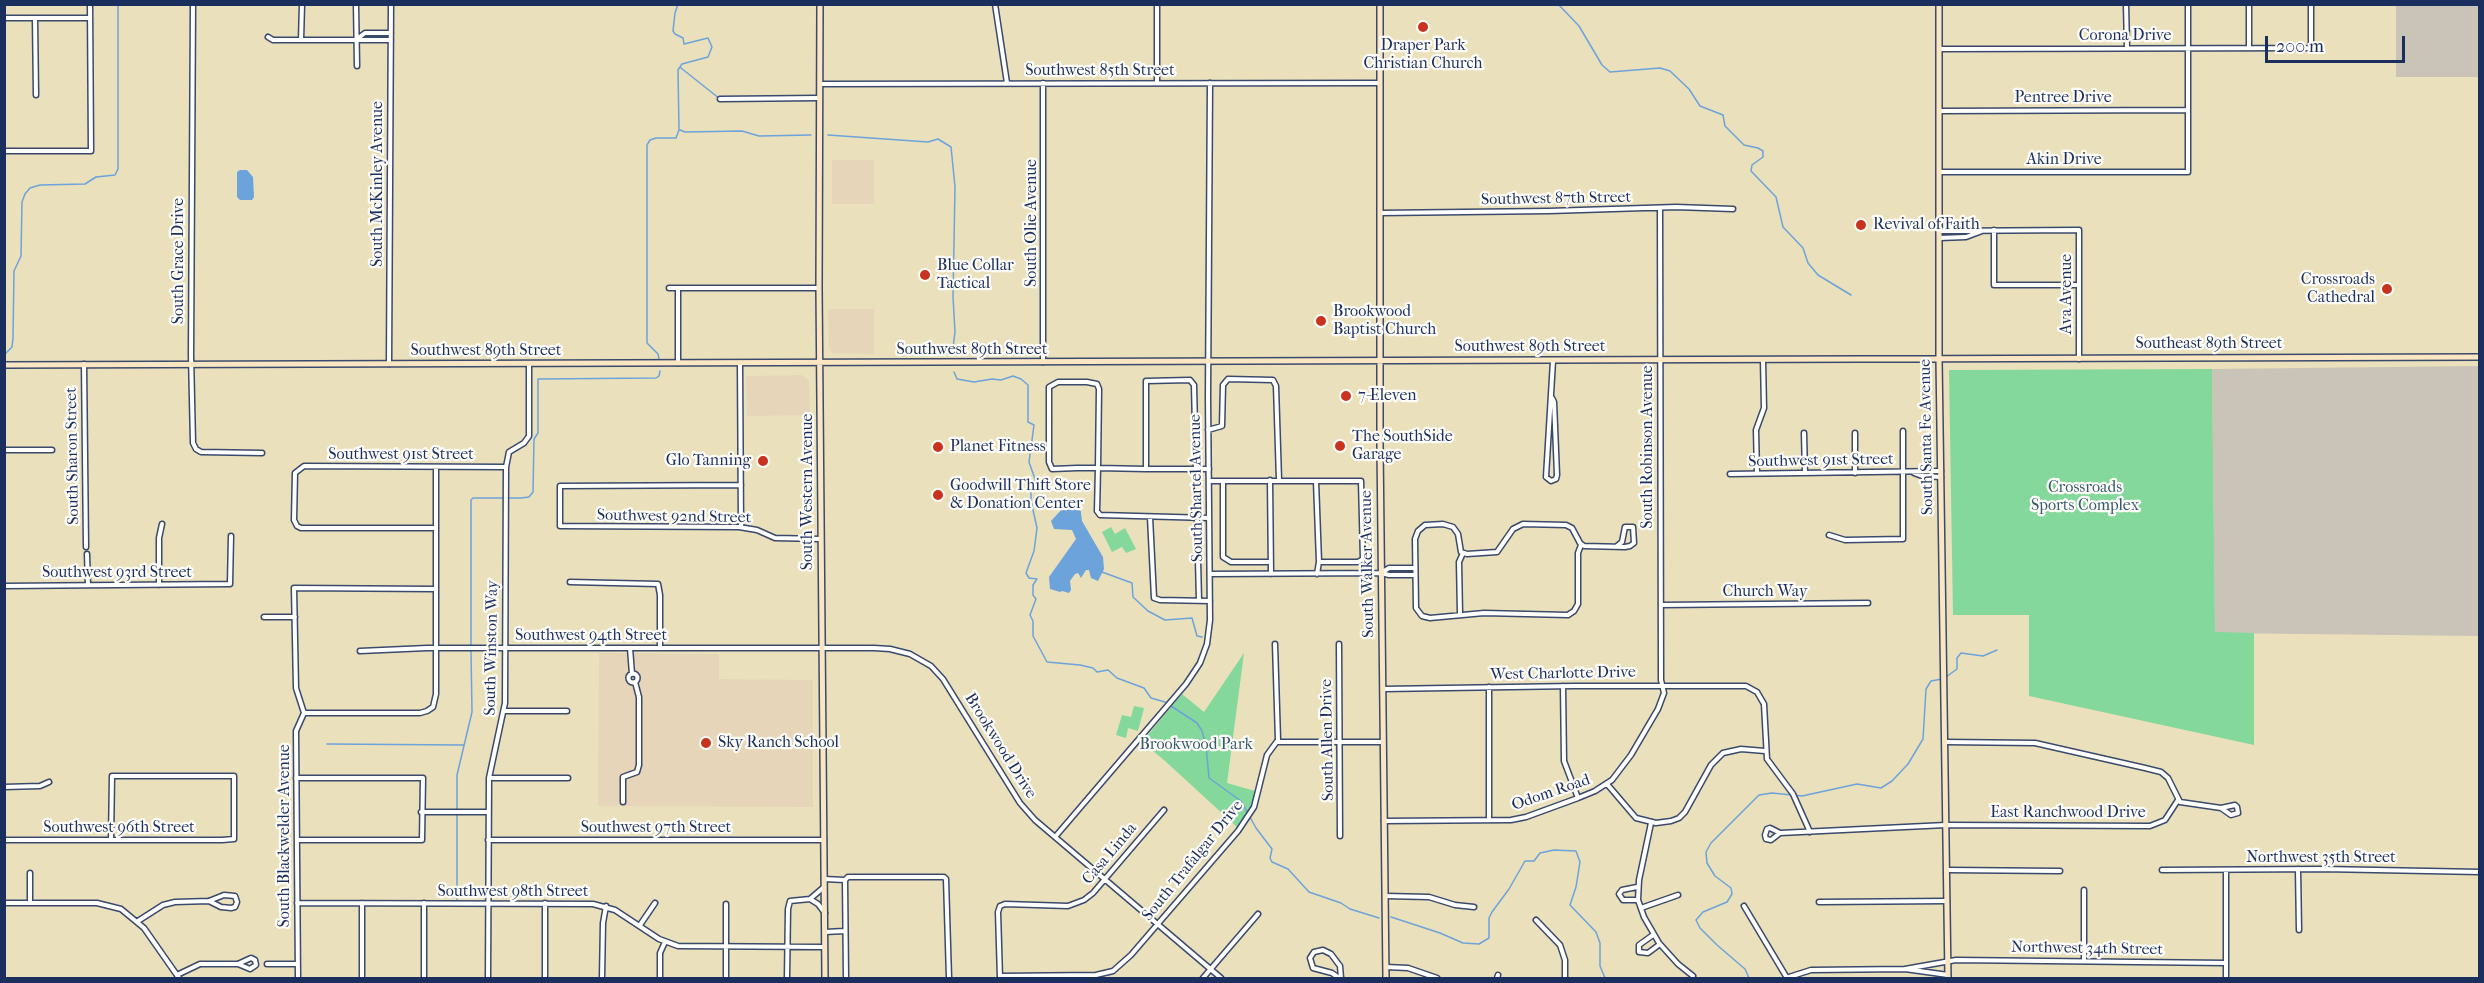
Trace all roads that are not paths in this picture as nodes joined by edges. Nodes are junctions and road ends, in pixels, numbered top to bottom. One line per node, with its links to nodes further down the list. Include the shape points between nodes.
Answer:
1 (90, 4): 17 (street)
2 (193, 4): 62 (street, South Grace Drive)
3 (302, 4): 20 (street)
4 (356, 4): 21 (street)
5 (390, 4): 18 (street, South McKinley Avenue)
6 (820, 4): 33 (main road, South Western Avenue)
7 (995, 4): 28 (street)
8 (1157, 4): 30 (street)
9 (1380, 4): 32 (main road, South Walker Avenue)
10 (1939, 4): 26 (main road, South Santa Fe Avenue)
11 (2126, 4): 23 (street)
12 (2188, 4): 24 (street)
13 (2249, 4): 25 (street)
14 (2311, 4): 25 (street, Corona Drive, via 2311,48)
15 (4, 18): 16 (street)
16 (35, 18): 17 (street); 34 (street)
17 (90, 18): 39 (street, via 91,151)
18 (391, 33): 21 (street, via 365,33); 22 (street, South McKinley Avenue)
19 (268, 37): 20 (street)
20 (302, 40): 21 (street)
21 (357, 40): 22 (street); 27 (street)
22 (391, 40): 63 (street, South McKinley Avenue)
23 (2127, 48): 24 (street, Corona Drive); 26 (street, Corona Drive)
24 (2188, 48): 25 (street, Corona Drive); 37 (street)
25 (2249, 48)
26 (1939, 49): 38 (main road, South Santa Fe Avenue)
27 (357, 66)
28 (1007, 83): 29 (street, Southwest 85th Street); 33 (street, Southwest 85th Street)
29 (1044, 83): 30 (street, Southwest 85th Street); 60 (street, South Olie Avenue)
30 (1157, 83): 31 (street, Southwest 85th Street)
31 (1210, 83): 32 (street, Southwest 85th Street); 59 (street, South Shartel Avenue)
32 (1380, 83): 43 (main road, South Walker Avenue)
33 (820, 84): 35 (main road, South Western Avenue)
34 (36, 95)
35 (819, 98): 36 (street); 51 (main road, South Western Avenue)
36 (720, 99)
37 (2188, 110): 38 (street, Pentree Drive); 40 (street, Akin Drive, via 2188,171)
38 (1939, 111): 40 (main road, South Santa Fe Avenue)
39 (4, 151)
40 (1939, 172): 46 (main road, South Santa Fe Avenue)
41 (1660, 209): 42 (street, Southwest 87th Street); 43 (street, Southwest 87th Street); 56 (street, South Robinson Avenue)
42 (1733, 209)
43 (1380, 213): 55 (main road, South Walker Avenue)
44 (1985, 230): 45 (street); 46 (street); 47 (street, via 1966,237)
45 (1994, 230): 48 (street, Ava Avenue, via 2079,230); 48 (street, via 1994,285)
46 (1939, 231): 47 (main road, South Santa Fe Avenue)
47 (1939, 238): 54 (main road, South Santa Fe Avenue)
48 (2079, 285): 53 (street, Ava Avenue)
49 (669, 288): 50 (street)
50 (678, 288): 51 (street); 65 (street)
51 (819, 288): 67 (main road, South Western Avenue)
52 (2480, 357): 53 (main road, Southeast 89th Street)
53 (2079, 358): 54 (main road, Southeast 89th Street)
54 (1939, 359): 57 (main road, Southwest 89th Street); 88 (main road, South Santa Fe Avenue)
55 (1380, 360): 58 (main road, Southwest 89th Street); 59 (main road, Southwest 89th Street); 112 (main road, South Walker Avenue)
56 (1660, 360): 57 (main road, Southwest 89th Street); 58 (main road, Southwest 89th Street); 125 (street, South Robinson Avenue)
57 (1763, 360): 84 (street, via 1764,408 1756,430)
58 (1552, 361): 69 (street)
59 (1209, 362): 60 (main road, Southwest 89th Street); 70 (street, South Shartel Avenue)
60 (1043, 363): 67 (main road, Southwest 89th Street)
61 (84, 364): 62 (main road, Southwest 89th Street); 68 (main road, Southwest 89th Street); 106 (street, South Sharon Street)
62 (191, 364): 63 (main road, Southwest 89th Street); 76 (street, South Grace Drive, via 196,449 204,453)
63 (389, 364): 64 (main road, Southwest 89th Street)
64 (529, 364): 65 (main road, Southwest 89th Street); 78 (street, via 529,436 509,452)
65 (678, 364): 66 (main road, Southwest 89th Street)
66 (740, 364): 67 (main road, Southwest 89th Street); 94 (street)
67 (820, 364): 103 (main road, South Western Avenue)
68 (4, 365)
69 (1552, 422): 69 (street, via 1546,477 1551,481 1557,476)
70 (1208, 430): 82 (street, South Shartel Avenue); 90 (street, via 1222,426 1222,385 1228,379 1273,380)
71 (1903, 431): 83 (street)
72 (1804, 433): 85 (street)
73 (1855, 433): 86 (street)
74 (4, 450): 75 (street)
75 (52, 450)
76 (262, 453)
77 (436, 467): 78 (street, Southwest 91st Street); 100 (street); 100 (street, Southwest 91st Street, via 304,466 297,470 294,479 297,526)
78 (506, 467): 132 (street, South Winston Way)
79 (1098, 468): 79 (street, via 1050,467 1052,384 1097,384); 80 (street); 95 (street, via 1100,515)
80 (1146, 469): 81 (street); 81 (street, via 1146,381 1190,380 1194,385)
81 (1196, 469): 82 (street)
82 (1209, 469): 91 (street, South Shartel Avenue)
83 (1903, 472): 86 (street, Southwest 91st Street); 88 (street, Southwest 91st Street); 101 (street, via 1903,539 1845,540)
84 (1757, 473): 85 (street, Southwest 91st Street); 87 (street, Southwest 91st Street)
85 (1805, 473): 86 (street, Southwest 91st Street)
86 (1855, 473)
87 (1730, 474)
88 (1941, 474): 147 (main road, South Santa Fe Avenue)
89 (1270, 480): 90 (street); 92 (street); 109 (street)
90 (1279, 480): 93 (street)
91 (1209, 481): 92 (street); 97 (street, South Shartel Avenue)
92 (1223, 481): 109 (street, via 1223,557 1231,562)
93 (1316, 481): 110 (street); 110 (street, via 1361,481 1364,539 1364,557 1358,562)
94 (741, 484): 99 (street); 99 (street, Southwest 92nd Street, via 560,486 560,526)
95 (1150, 517): 96 (street); 122 (street, via 1154,598)
96 (1197, 518): 97 (street); 122 (street)
97 (1209, 518): 113 (street, South Shartel Avenue)
98 (162, 524): 119 (street)
99 (741, 527): 103 (street, Southwest 92nd Street, via 775,538)
100 (436, 528): 121 (street)
101 (1829, 535)
102 (231, 536): 119 (street, Southwest 93rd Street, via 230,584)
103 (822, 539): 135 (main road, South Western Avenue)
104 (1581, 545): 105 (street); 107 (street, via 1566,525 1527,524 1513,529 1497,552); 126 (street, via 1578,601 1572,613)
105 (1617, 546): 105 (street, via 1634,543 1631,526 1625,527 1622,542)
106 (86, 547)
107 (1462, 553): 111 (street, via 1453,527 1431,524 1420,528 1415,539); 126 (street)
108 (87, 554): 118 (street)
109 (1271, 562): 114 (street)
110 (1319, 562): 115 (street)
111 (1415, 568): 112 (street, via 1389,568); 116 (street)
112 (1381, 573): 115 (street); 116 (street); 140 (main road, South Walker Avenue)
113 (1210, 574): 114 (street); 123 (street, South Shartel Avenue)
114 (1271, 574): 115 (street)
115 (1317, 574)
116 (1415, 575): 126 (street, via 1416,605 1422,616)
117 (570, 582): 134 (street, via 658,584)
118 (88, 585): 119 (street, Southwest 93rd Street); 120 (street, Southwest 93rd Street)
119 (159, 585)
120 (4, 586)
121 (436, 590): 128 (street, via 294,588); 131 (street)
122 (1199, 601): 123 (street)
123 (1210, 601): 169 (street, South Shartel Avenue, via 1209,632 1194,673)
124 (1869, 603): 125 (street, Church Way)
125 (1661, 605): 137 (street, South Robinson Avenue)
126 (1460, 614)
127 (264, 617): 128 (street)
128 (295, 617): 143 (street, via 296,688)
129 (1275, 644): 144 (street, South Trafalgar Drive)
130 (1339, 644): 145 (street, South Allen Drive)
131 (436, 648): 132 (street, Southwest 94th Street); 136 (street, Southwest 94th Street); 143 (street, via 436,700 430,710)
132 (505, 648): 133 (street, Southwest 94th Street); 141 (street, South Winston Way)
133 (630, 648): 134 (street, Southwest 94th Street); 157 (street, via 629,680 635,682 639,697 639,765 637,772 623,777)
134 (660, 648): 135 (street, Southwest 94th Street)
135 (822, 648): 169 (street, Brookwood Drive, via 890,649 910,654 931,666 949,688 1020,802); 174 (main road, South Western Avenue)
136 (360, 651)
137 (1662, 685): 138 (street, West Charlotte Drive); 148 (street, West Charlotte Drive, via 1743,686 1757,692 1765,716); 153 (street, Odom Road, via 1664,693 1652,721)
138 (1563, 686): 139 (street, West Charlotte Drive); 155 (street, via 1564,761)
139 (1489, 687): 140 (street, West Charlotte Drive); 162 (street)
140 (1383, 688): 146 (main road, South Walker Avenue)
141 (505, 711): 142 (street); 150 (street, South Winston Way)
142 (567, 711)
143 (304, 713): 149 (street, South Blackwelder Avenue, via 296,731)
144 (1277, 742): 145 (street); 213 (street, South Trafalgar Drive, via 1268,752 1254,807 1246,820)
145 (1340, 742): 146 (street); 168 (street, South Allen Drive)
146 (1383, 742): 163 (main road, South Walker Avenue)
147 (1945, 742): 156 (street, via 2035,743 2145,768 2168,778); 165 (main road, South Santa Fe Avenue)
148 (1765, 751): 164 (street, via 1741,749 1723,753 1711,765 1683,815); 166 (street)
149 (296, 778): 160 (street, via 423,778); 172 (street, South Blackwelder Avenue)
150 (489, 778): 151 (street); 161 (street, South Winston Way)
151 (568, 778)
152 (49, 782): 154 (street)
153 (1607, 784): 155 (street, Odom Road); 164 (street, via 1632,814)
154 (4, 787)
155 (1578, 798): 162 (street, Odom Road, via 1522,818)
156 (2178, 800): 158 (street); 165 (street, East Ranchwood Drive, via 2165,820 2150,826)
157 (623, 801)
158 (2221, 808)
159 (1164, 810): 183 (street, Casa Linda)
160 (421, 812): 161 (street); 172 (street, via 422,840)
161 (488, 812): 173 (street, South Winston Way)
162 (1489, 820): 163 (street, Odom Road)
163 (1384, 821): 189 (main road, South Walker Avenue)
164 (1651, 823): 186 (street)
165 (1946, 825): 166 (street, East Ranchwood Drive); 176 (main road, South Santa Fe Avenue)
166 (1810, 832): 167 (street, East Ranchwood Drive)
167 (1780, 834)
168 (1340, 836)
169 (1055, 837): 183 (street, Brookwood Drive)
170 (4, 840): 171 (street, Southwest 96th Street)
171 (111, 840): 171 (street, Southwest 96th Street, via 112,776 234,776 234,839)
172 (297, 840): 197 (street, South Blackwelder Avenue)
173 (488, 840): 174 (street, Southwest 97th Street); 200 (street, South Winston Way)
174 (824, 840): 182 (main road, South Western Avenue)
175 (2298, 869): 179 (street, Northwest 35th Street); 180 (street, Northwest 35th Street); 214 (street)
176 (1947, 870): 178 (street); 193 (main road, South Santa Fe Avenue)
177 (2162, 870): 179 (street, Northwest 35th Street)
178 (2060, 871)
179 (2226, 871): 225 (street)
180 (2480, 872)
181 (30, 873): 196 (street)
182 (825, 879): 184 (street); 185 (main road, South Western Avenue)
183 (1104, 879): 213 (street, Brookwood Drive); 235 (street, Casa Linda, via 1089,897 1074,905 1000,906)
184 (845, 880): 215 (street); 247 (street, via 944,877)
185 (825, 887): 190 (street); 208 (main road, South Western Avenue)
186 (1637, 887): 191 (street); 191 (street, via 1619,894 1623,900)
187 (2084, 890): 223 (street)
188 (1678, 895): 207 (street)
189 (1385, 896): 206 (street, via 1430,897); 229 (main road, South Walker Avenue)
190 (810, 899): 208 (street); 221 (street, via 790,901)
191 (1638, 900): 207 (street)
192 (209, 901): 192 (street, via 223,908 234,908 237,902 231,895); 211 (street, via 171,903)
193 (1947, 901): 194 (street); 224 (main road, South Santa Fe Avenue)
194 (1819, 902)
195 (4, 903): 196 (street)
196 (30, 903): 211 (street, via 103,904 121,909)
197 (297, 903): 198 (street, Southwest 98th Street); 228 (street, South Blackwelder Avenue)
198 (362, 903): 199 (street, Southwest 98th Street); 237 (street)
199 (424, 903): 200 (street, Southwest 98th Street); 238 (street)
200 (488, 903): 201 (street, Southwest 98th Street); 239 (street, South Winston Way)
201 (545, 903): 204 (street, Southwest 98th Street); 240 (street)
202 (655, 903): 212 (street)
203 (726, 904): 220 (street)
204 (606, 906): 212 (street, Southwest 98th Street); 241 (street)
205 (1744, 906): 254 (street)
206 (1474, 907)
207 (1641, 908): 217 (street)
208 (825, 913): 216 (main road, South Western Avenue)
209 (1258, 914): 231 (street)
210 (1536, 920): 253 (street, via 1560,945)
211 (138, 921): 234 (street)
212 (640, 925): 218 (street, Southwest 98th Street)
213 (1157, 925): 231 (street, Brookwood Drive); 235 (street, South Trafalgar Drive, via 1125,962 1106,974)
214 (2299, 930)
215 (844, 931): 216 (street); 246 (street)
216 (825, 932): 222 (main road, South Western Avenue)
217 (1653, 934): 219 (street); 219 (street, via 1639,945 1639,952 1648,953)
218 (665, 942): 220 (street, Southwest 98th Street); 242 (street, via 660,953)
219 (1660, 944): 232 (street)
220 (726, 947): 221 (street, Southwest 98th Street); 243 (street)
221 (788, 947): 222 (street, Southwest 98th Street); 244 (street)
222 (825, 947): 245 (main road, South Western Avenue)
223 (2084, 961): 224 (street, Northwest 34th Street); 225 (street, Northwest 34th Street)
224 (1948, 962): 230 (street); 233 (main road, South Santa Fe Avenue)
225 (2226, 963): 255 (street)
226 (238, 964): 234 (street, via 200,964)
227 (267, 964): 228 (street)
228 (297, 964): 236 (street, South Blackwelder Avenue)
229 (1386, 967): 251 (main road, South Walker Avenue); 252 (street, via 1408,968)
230 (1905, 969): 233 (street); 254 (street, via 1811,970)
231 (1210, 970): 248 (street); 249 (street, Brookwood Drive)
232 (1692, 976)
233 (1948, 976)
234 (178, 977)
235 (1000, 977)
236 (297, 978)
237 (362, 978)
238 (424, 978)
239 (488, 978)
240 (545, 978)
241 (602, 978)
242 (660, 978)
243 (726, 978)
244 (788, 978)
245 (825, 978)
246 (846, 978)
247 (949, 978)
248 (1203, 978)
249 (1221, 978)
250 (1340, 978): 250 (street, via 1340,966 1331,954 1321,949 1312,954 1313,968)
251 (1386, 978)
252 (1437, 978)
253 (1565, 978)
254 (1787, 978)
255 (2226, 978)

